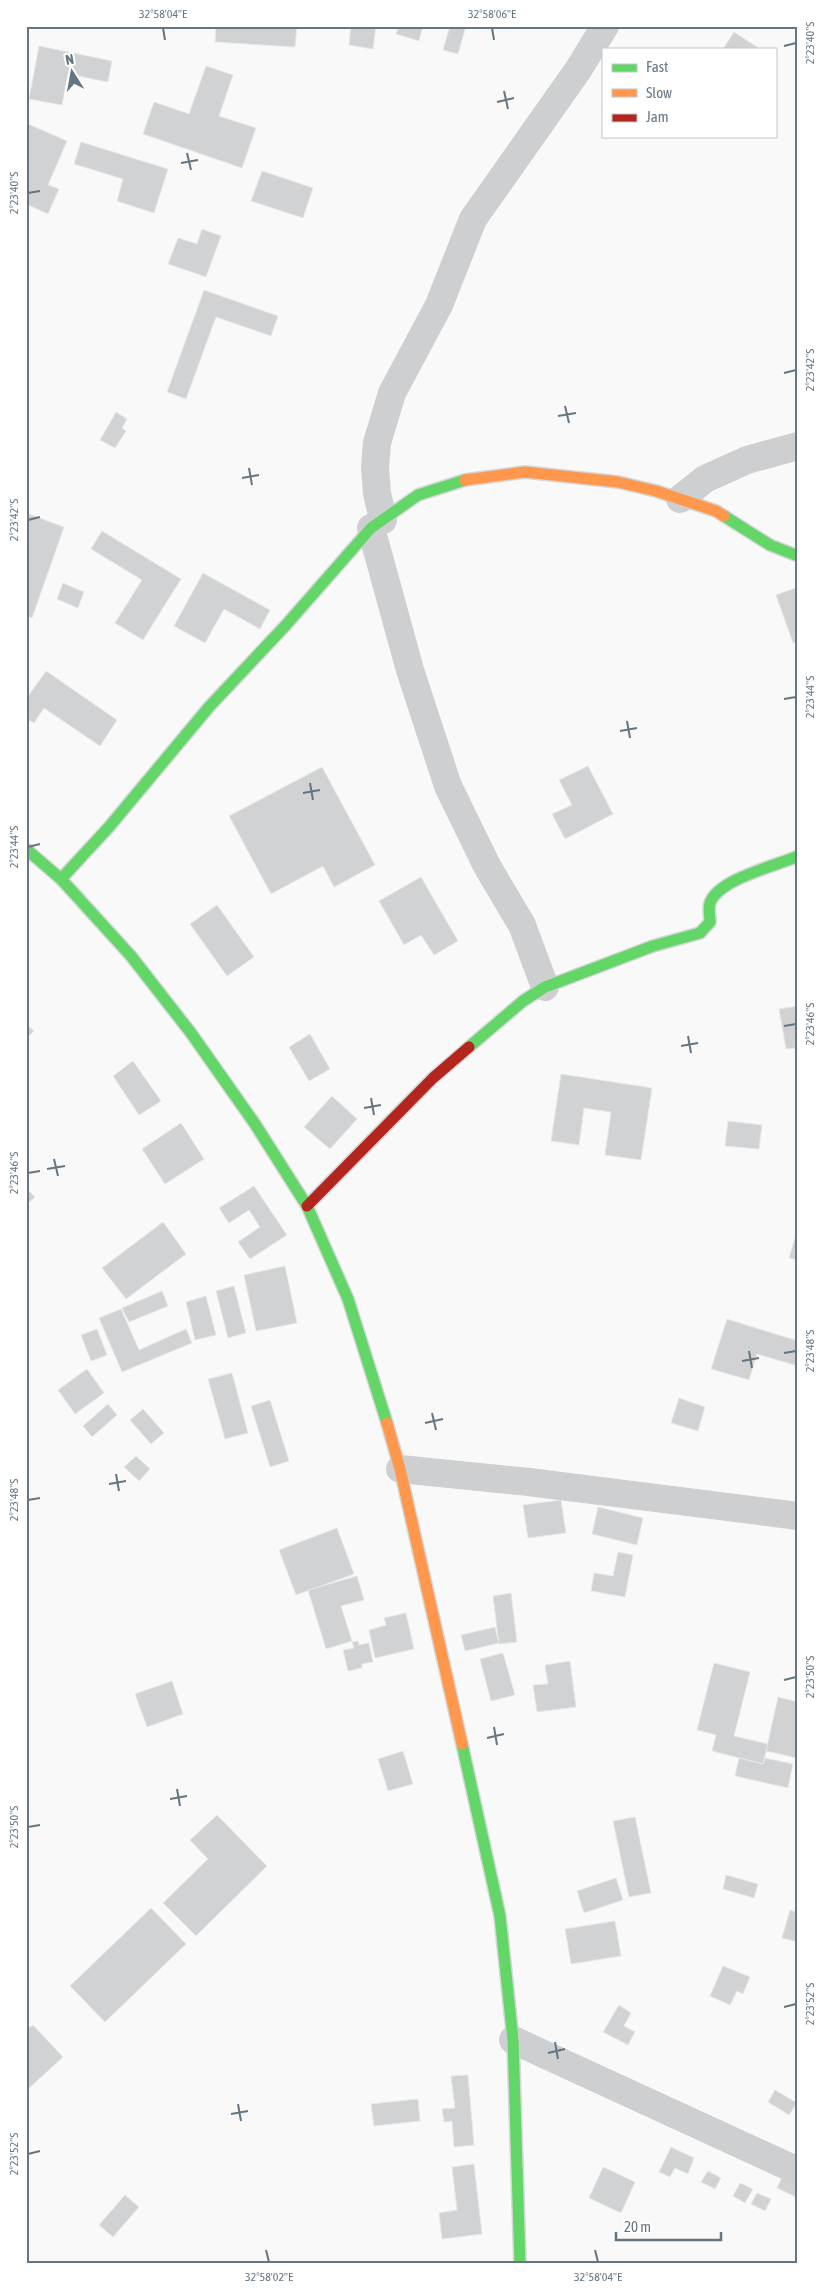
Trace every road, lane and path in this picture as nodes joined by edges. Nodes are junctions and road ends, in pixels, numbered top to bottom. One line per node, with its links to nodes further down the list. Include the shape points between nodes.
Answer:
1 (605, 26): 4 (street, via 473,219 439,305 392,393 377,443)
2 (798, 446): 3 (street, via 747,460 705,479)
3 (680, 499): 4 (street, via 618,482 525,472 471,478 418,495); 5 (street, via 716,511 770,545)
4 (377, 524): 8 (street, via 209,707); 9 (street, via 410,670 448,786 487,866 522,925)
5 (798, 556)
6 (26, 848): 8 (street)
7 (798, 856): 9 (street, via 726,885 715,893 710,902 710,922 700,933 653,946)
8 (61, 879): 10 (street, via 131,956 191,1033)
9 (545, 987): 10 (street, via 523,1001 432,1078)
10 (307, 1206): 11 (street, via 348,1299 377,1385)
11 (400, 1469): 12 (street); 13 (street, via 500,1916)
12 (798, 1516)
13 (513, 2040): 14 (street); 15 (street)
14 (798, 2171)
15 (520, 2264)

